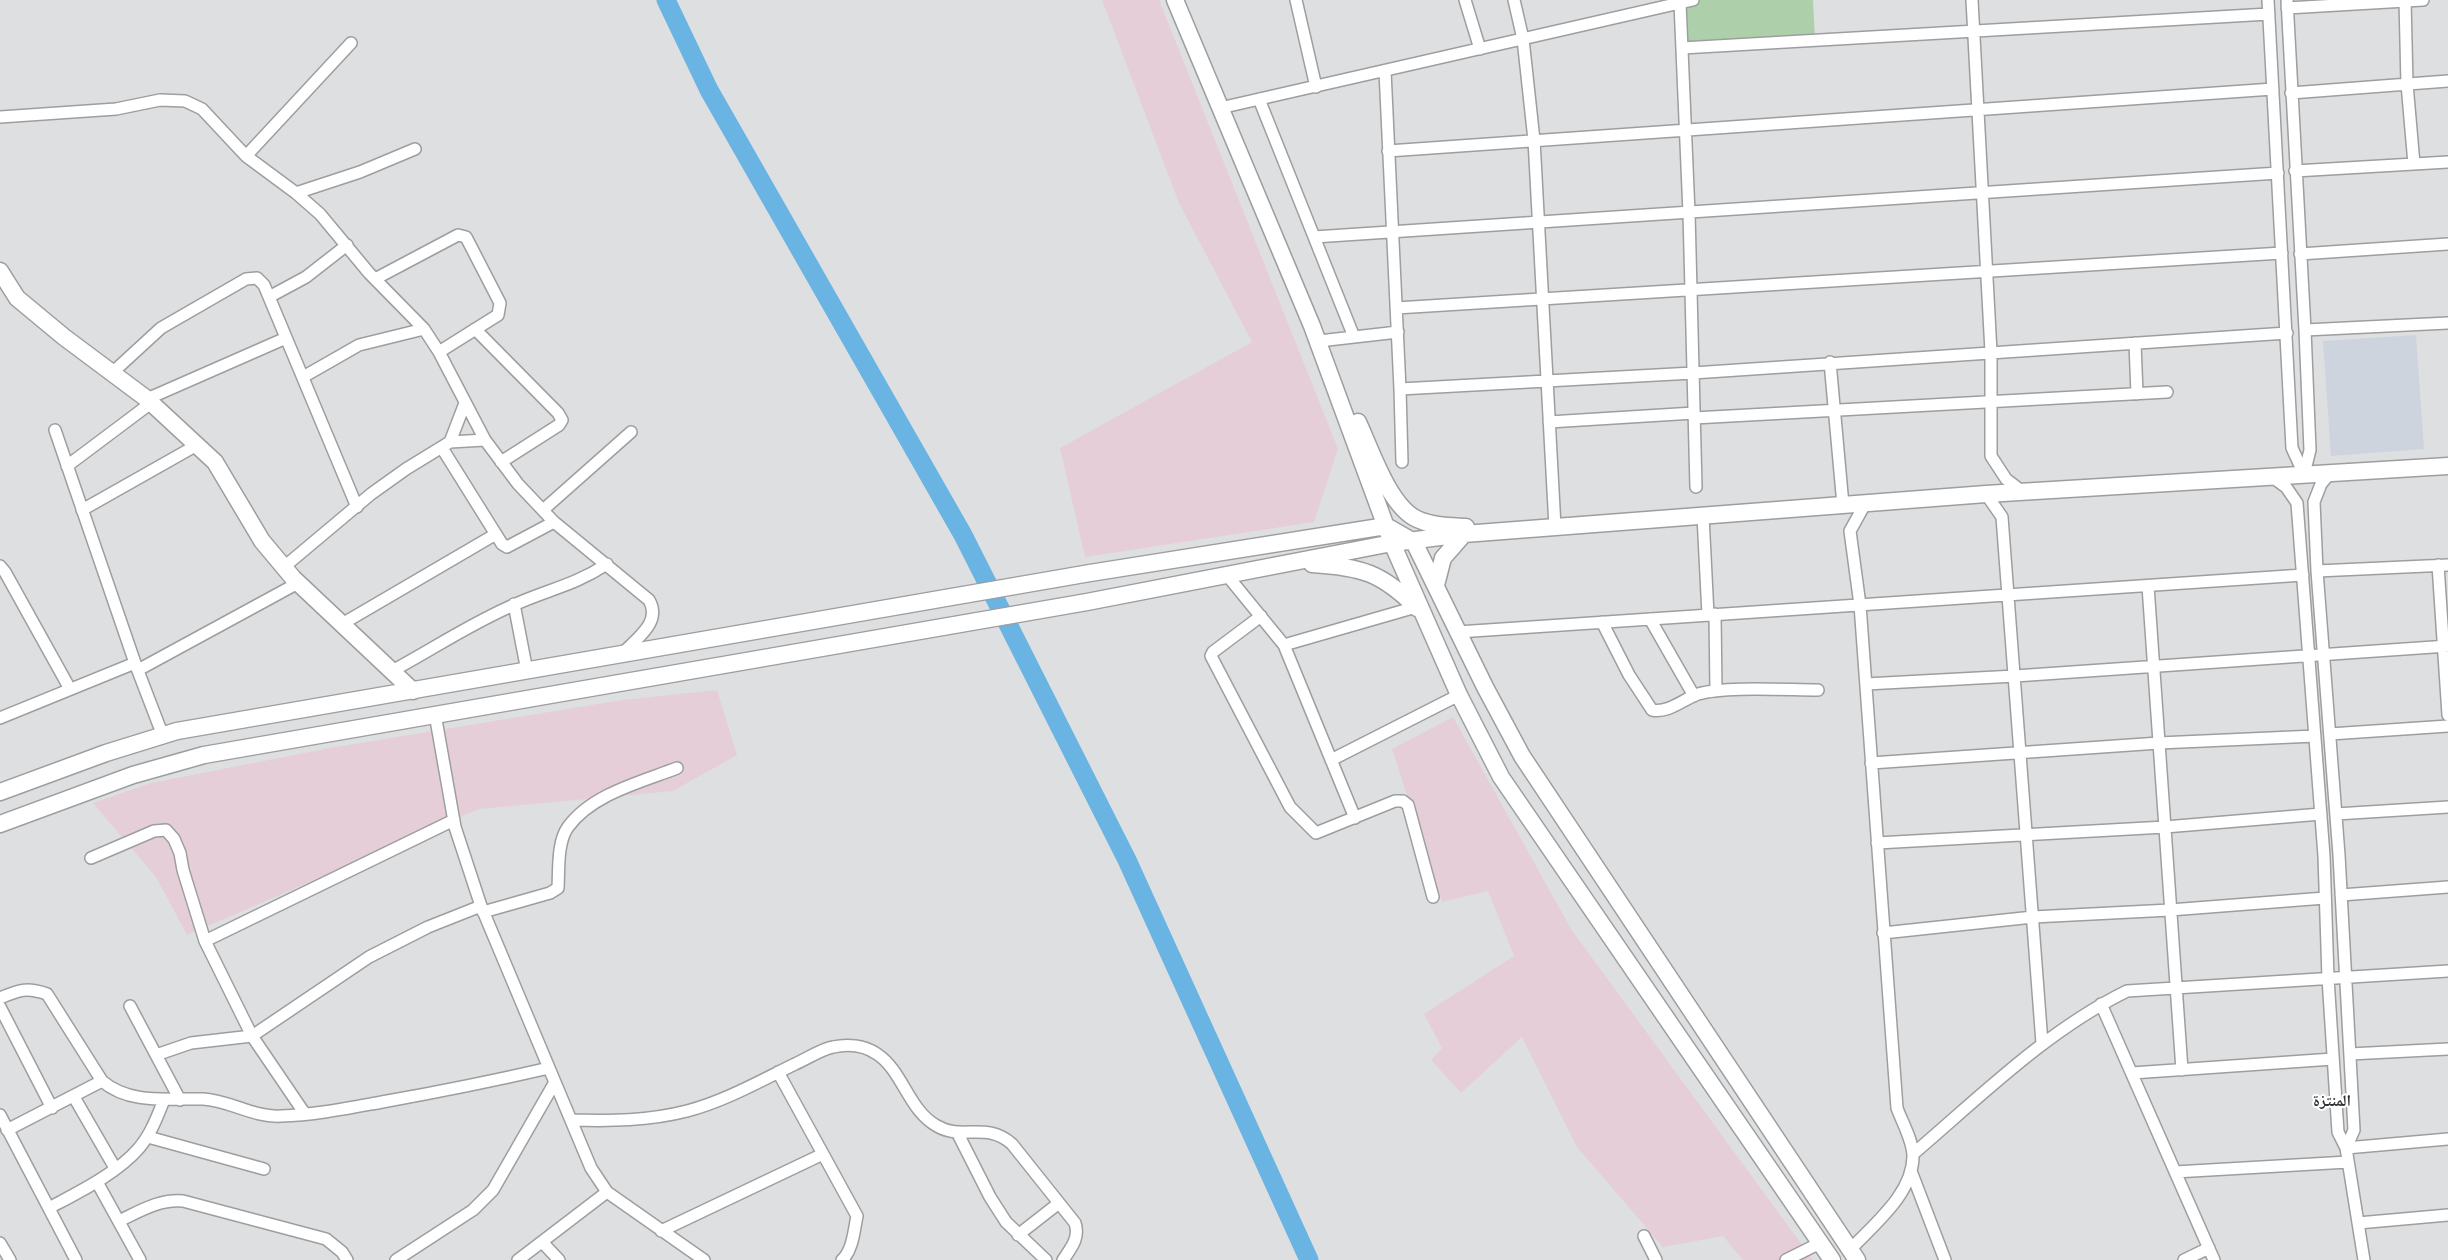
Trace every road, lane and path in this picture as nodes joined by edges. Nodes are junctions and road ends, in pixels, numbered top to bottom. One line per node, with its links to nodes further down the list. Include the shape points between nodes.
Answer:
1 (1175, 0): 25 (street)
2 (1296, 0): 21 (street)
3 (1465, 0): 17 (street)
4 (1514, 0): 14 (street)
5 (1693, 0): 10 (street)
6 (1972, 0): 13 (street)
7 (2268, 0): 12 (street)
8 (2405, 0): 9 (street); 11 (street); 20 (street)
9 (2423, 0)
10 (1680, 3): 14 (street); 16 (street)
11 (2287, 4): 23 (street)
12 (2269, 14): 13 (street); 22 (street)
13 (1974, 32): 16 (street); 26 (street)
14 (1523, 39): 17 (street); 29 (street)
15 (351, 43): 32 (street)
16 (1682, 48): 28 (street)
17 (1480, 49): 18 (street)
18 (1385, 71): 21 (street); 31 (street)
19 (2448, 81): 20 (street)
20 (2407, 84): 23 (street); 34 (street)
21 (1316, 87): 24 (street)
22 (2273, 89): 26 (street); 36 (street)
23 (2291, 93): 35 (street)
24 (1259, 99): 25 (street); 42 (street)
25 (1220, 108): 55 (street)
26 (1978, 109): 28 (street); 38 (street)
27 (0, 118): 32 (street, via 116,109 160,100 185,101 202,110)
28 (1685, 130): 29 (street); 39 (street)
29 (1534, 140): 31 (street); 40 (street)
30 (414, 149): 37 (street, via 360,172)
31 (1388, 151): 41 (street)
32 (246, 156): 37 (street)
33 (2448, 162): 34 (street)
34 (2414, 164): 35 (street)
35 (2295, 171): 46 (street)
36 (2278, 173): 38 (street); 45 (street)
37 (296, 193): 44 (street)
38 (1982, 193): 39 (street); 48 (street)
39 (1689, 213): 40 (street); 50 (street)
40 (1539, 222): 41 (street); 52 (street)
41 (1392, 232): 42 (street); 53 (street)
42 (1314, 238): 61 (street)
43 (2448, 244): 46 (street)
44 (347, 245): 49 (street); 51 (street, via 306,277)
45 (2282, 253): 48 (street); 60 (street)
46 (2300, 254): 58 (street)
47 (0, 272): 68 (street, via 17,298)
48 (1987, 272): 50 (street); 66 (street)
49 (375, 279): 56 (street); 57 (street, via 462,235 466,237 500,303 498,315)
50 (1691, 289): 52 (street); 69 (street)
51 (269, 297): 62 (street); 68 (street, via 264,284 257,278 246,279 161,328)
52 (1544, 299): 53 (street); 71 (street)
53 (1396, 308): 59 (street)
54 (2448, 323): 58 (street)
55 (1312, 326): 63 (street); 103 (street)
56 (424, 329): 65 (street); 70 (street, via 359,345)
57 (474, 329): 65 (street); 86 (street, via 558,412 562,420)
58 (2305, 330): 91 (street, via 2310,450)
59 (1398, 332): 61 (street); 72 (street)
60 (2287, 333): 64 (street); 91 (street, via 2292,448)
61 (1354, 337): 63 (street)
62 (286, 338): 70 (street); 75 (street)
63 (1319, 341): 105 (street, via 1393,496 1405,512 1432,524)
64 (2135, 343): 66 (street); 74 (street)
65 (439, 352): 77 (street)
66 (1991, 352): 67 (street); 76 (street)
67 (1830, 362): 69 (street); 78 (street)
68 (112, 373): 75 (street)
69 (1693, 373): 71 (street); 79 (street)
70 (303, 378): 98 (street)
71 (1547, 381): 72 (street); 80 (street)
72 (1400, 389): 87 (street)
73 (2167, 392): 74 (street)
74 (2137, 394): 76 (street)
75 (149, 401): 84 (street); 88 (street)
76 (1991, 402): 78 (street); 94 (street, via 1991,456 2006,479)
77 (465, 403): 83 (street); 85 (street)
78 (1834, 410): 79 (street); 97 (street)
79 (1694, 415): 80 (street); 93 (street)
80 (1549, 422): 104 (street)
81 (55, 430): 88 (street)
82 (631, 432): 100 (street)
83 (486, 440): 85 (street); 86 (street)
84 (197, 445): 99 (street); 114 (street, via 215,462 262,540)
85 (446, 445): 98 (street); 106 (street)
86 (501, 462): 100 (street)
87 (1402, 462)
88 (67, 466): 99 (street)
89 (2448, 466): 90 (street)
90 (2330, 472): 91 (street); 115 (street, via 2314,502)
91 (2304, 474): 92 (street)
92 (2271, 476): 94 (street); 117 (street, via 2286,487 2297,503)
93 (1696, 487)
94 (2023, 492): 95 (street)
95 (1986, 494): 96 (street); 121 (street, via 2002,517)
96 (1865, 504): 97 (street); 123 (street, via 1850,531)
97 (1843, 506): 101 (street)
98 (357, 507): 114 (street)
99 (82, 510): 137 (street)
100 (543, 510): 102 (street)
101 (1703, 516): 104 (street); 125 (street)
102 (554, 522): 106 (street, via 507,547); 111 (street)
103 (1386, 526): 108 (street); 109 (street); 134 (street)
104 (1555, 527): 105 (street)
105 (1526, 529): 107 (street)
106 (496, 534): 129 (street)
107 (1464, 534): 108 (street); 119 (street, via 1443,558)
108 (1414, 542): 109 (street); 119 (street)
109 (1392, 543): 110 (street); 124 (street)
110 (1285, 562): 116 (street); 124 (street, via 1349,566 1380,577)
111 (606, 564): 122 (street, via 568,586); 134 (street, via 649,600 654,609 653,621)
112 (2443, 565): 115 (street); 132 (street)
113 (0, 566): 142 (street)
114 (284, 567): 118 (street)
115 (2317, 571): 133 (street)
116 (1226, 574): 126 (street); 148 (street, via 1087,602)
117 (2303, 575): 120 (street); 135 (street)
118 (298, 582): 129 (street); 137 (street)
119 (1436, 585): 130 (street)
120 (2148, 586): 121 (street); 136 (street)
121 (2010, 595): 123 (street); 140 (street)
122 (514, 604): 138 (street); 139 (street)
123 (1860, 605): 125 (street); 141 (street)
124 (1419, 611): 131 (street); 146 (street)
125 (1712, 615): 127 (street); 145 (street)
126 (1261, 616): 131 (street); 164 (street, via 1212,652 1212,661 1290,807 1316,833)
127 (1650, 619): 128 (street); 147 (street)
128 (1602, 622): 130 (street); 147 (street, via 1629,675 1652,710 1662,712)
129 (342, 624): 138 (street)
130 (1458, 632): 233 (street, via 1522,756)
131 (1284, 644): 157 (street)
132 (2446, 646): 133 (street); 149 (street)
133 (2324, 653): 135 (street); 152 (street)
134 (622, 655): 139 (street)
135 (2309, 655): 136 (street); 154 (street)
136 (2154, 665): 140 (street); 155 (street)
137 (136, 666): 142 (street); 153 (street)
138 (392, 671): 144 (street)
139 (527, 671): 144 (street)
140 (2015, 676): 141 (street); 156 (street)
141 (1866, 684): 158 (street)
142 (70, 689): 150 (street)
143 (1818, 690): 145 (street)
144 (413, 691): 153 (street)
145 (1716, 691): 147 (street)
146 (1459, 695): 157 (street); 231 (street, via 1501,777)
147 (1694, 696)
148 (435, 714): 165 (street); 166 (street, via 204,755 133,775)
149 (2448, 715)
150 (0, 718)
151 (2448, 726): 152 (street)
152 (2330, 734): 163 (street)
153 (164, 736): 160 (street, via 106,753)
154 (2315, 736): 155 (street); 162 (street)
155 (2159, 743): 156 (street); 167 (street)
156 (2021, 753): 158 (street); 168 (street)
157 (1331, 760): 164 (street)
158 (1871, 764): 169 (street)
159 (677, 768): 175 (street, via 609,795 568,827 561,847 558,888 550,893)
160 (0, 792)
161 (2448, 807): 163 (street)
162 (2320, 814): 167 (street); 174 (street)
163 (2336, 814): 172 (street)
164 (1354, 818): 173 (street, via 1395,801 1403,801 1408,806)
165 (454, 820): 175 (street); 179 (street)
166 (0, 824)
167 (2165, 827): 168 (street); 176 (street)
168 (2027, 833): 169 (street); 177 (street)
169 (1877, 843): 178 (street)
170 (90, 858): 179 (street, via 154,831 166,830 180,853)
171 (2448, 887): 172 (street)
172 (2341, 895): 182 (street)
173 (1433, 897)
174 (2325, 898): 176 (street); 181 (street)
175 (482, 909): 188 (street, via 428,926 369,957); 194 (street)
176 (2170, 910): 177 (street); 183 (street)
177 (2033, 918): 178 (street); 189 (street)
178 (1883, 933): 213 (street, via 1897,1108)
179 (205, 941): 188 (street)
180 (2448, 971): 182 (street)
181 (2328, 978): 182 (street); 183 (street); 193 (street)
182 (2345, 978): 191 (street)
183 (2176, 988): 185 (street, via 2127,991); 195 (street)
184 (0, 998): 198 (street, via 18,990 31,989 47,994)
185 (2101, 1004): 189 (street); 197 (street)
186 (130, 1006): 192 (street)
187 (0, 1007): 203 (street)
188 (252, 1036): 192 (street, via 190,1043); 204 (street)
189 (2042, 1043): 213 (street)
190 (2448, 1049): 191 (street)
191 (2350, 1054): 211 (street, via 2354,1130)
192 (156, 1055): 202 (street)
193 (2333, 1059): 195 (street); 211 (street, via 2338,1132)
194 (549, 1068): 199 (street); 204 (street, via 452,1090)
195 (2182, 1070): 197 (street)
196 (778, 1072): 206 (street, via 727,1096 658,1118); 208 (street, via 832,1047 859,1046 878,1054 914,1104 937,1126); 212 (street)
197 (2132, 1073): 218 (street)
198 (102, 1082): 200 (street); 201 (street, via 114,1092)
199 (555, 1082): 206 (street); 238 (street, via 493,1190 473,1210)
200 (74, 1097): 203 (street); 215 (street)
201 (164, 1100): 202 (street); 209 (street)
202 (180, 1100): 204 (street, via 206,1099 279,1117)
203 (52, 1108): 207 (street)
204 (305, 1114)
205 (0, 1115): 207 (street)
206 (571, 1120): 220 (street, via 591,1168)
207 (7, 1130): 222 (street)
208 (957, 1132): 221 (street, via 1002,1135); 227 (street, via 990,1197)
209 (148, 1137): 215 (street, via 138,1150); 216 (street)
210 (2448, 1140): 211 (street)
211 (2346, 1148): 214 (street)
212 (823, 1154): 226 (street); 242 (street, via 857,1216 852,1241)
213 (1913, 1154): 217 (street)
214 (2348, 1162): 218 (street); 225 (street)
215 (114, 1168): 219 (street)
216 (264, 1169)
217 (1911, 1171): 233 (street, via 1894,1202); 248 (street)
218 (2175, 1172): 232 (street)
219 (97, 1182): 222 (street); 224 (street)
220 (607, 1192): 226 (street); 230 (street)
221 (1059, 1202): 227 (street); 244 (street, via 1077,1230 1076,1239)
222 (49, 1208): 235 (street)
223 (2448, 1215): 225 (street)
224 (119, 1221): 236 (street); 237 (street, via 153,1205 170,1200 183,1201 326,1239)
225 (2358, 1223): 251 (street)
226 (661, 1231): 241 (street)
227 (1018, 1235): 243 (street)
228 (1644, 1236): 245 (street)
229 (0, 1243): 234 (street)
230 (543, 1243): 239 (street); 240 (street)
231 (1820, 1243): 246 (street); 247 (street)
232 (2209, 1248): 249 (street); 250 (street)
233 (1854, 1255)
234 (10, 1260)
235 (76, 1260)
236 (140, 1260)
237 (347, 1260)
238 (396, 1260)
239 (518, 1260)
240 (559, 1260)
241 (704, 1260)
242 (842, 1260)
243 (1046, 1260)
244 (1063, 1260)
245 (1656, 1260)
246 (1786, 1260)
247 (1832, 1260)
248 (1945, 1260)
249 (2184, 1260)
250 (2214, 1260)
251 (2364, 1260)

